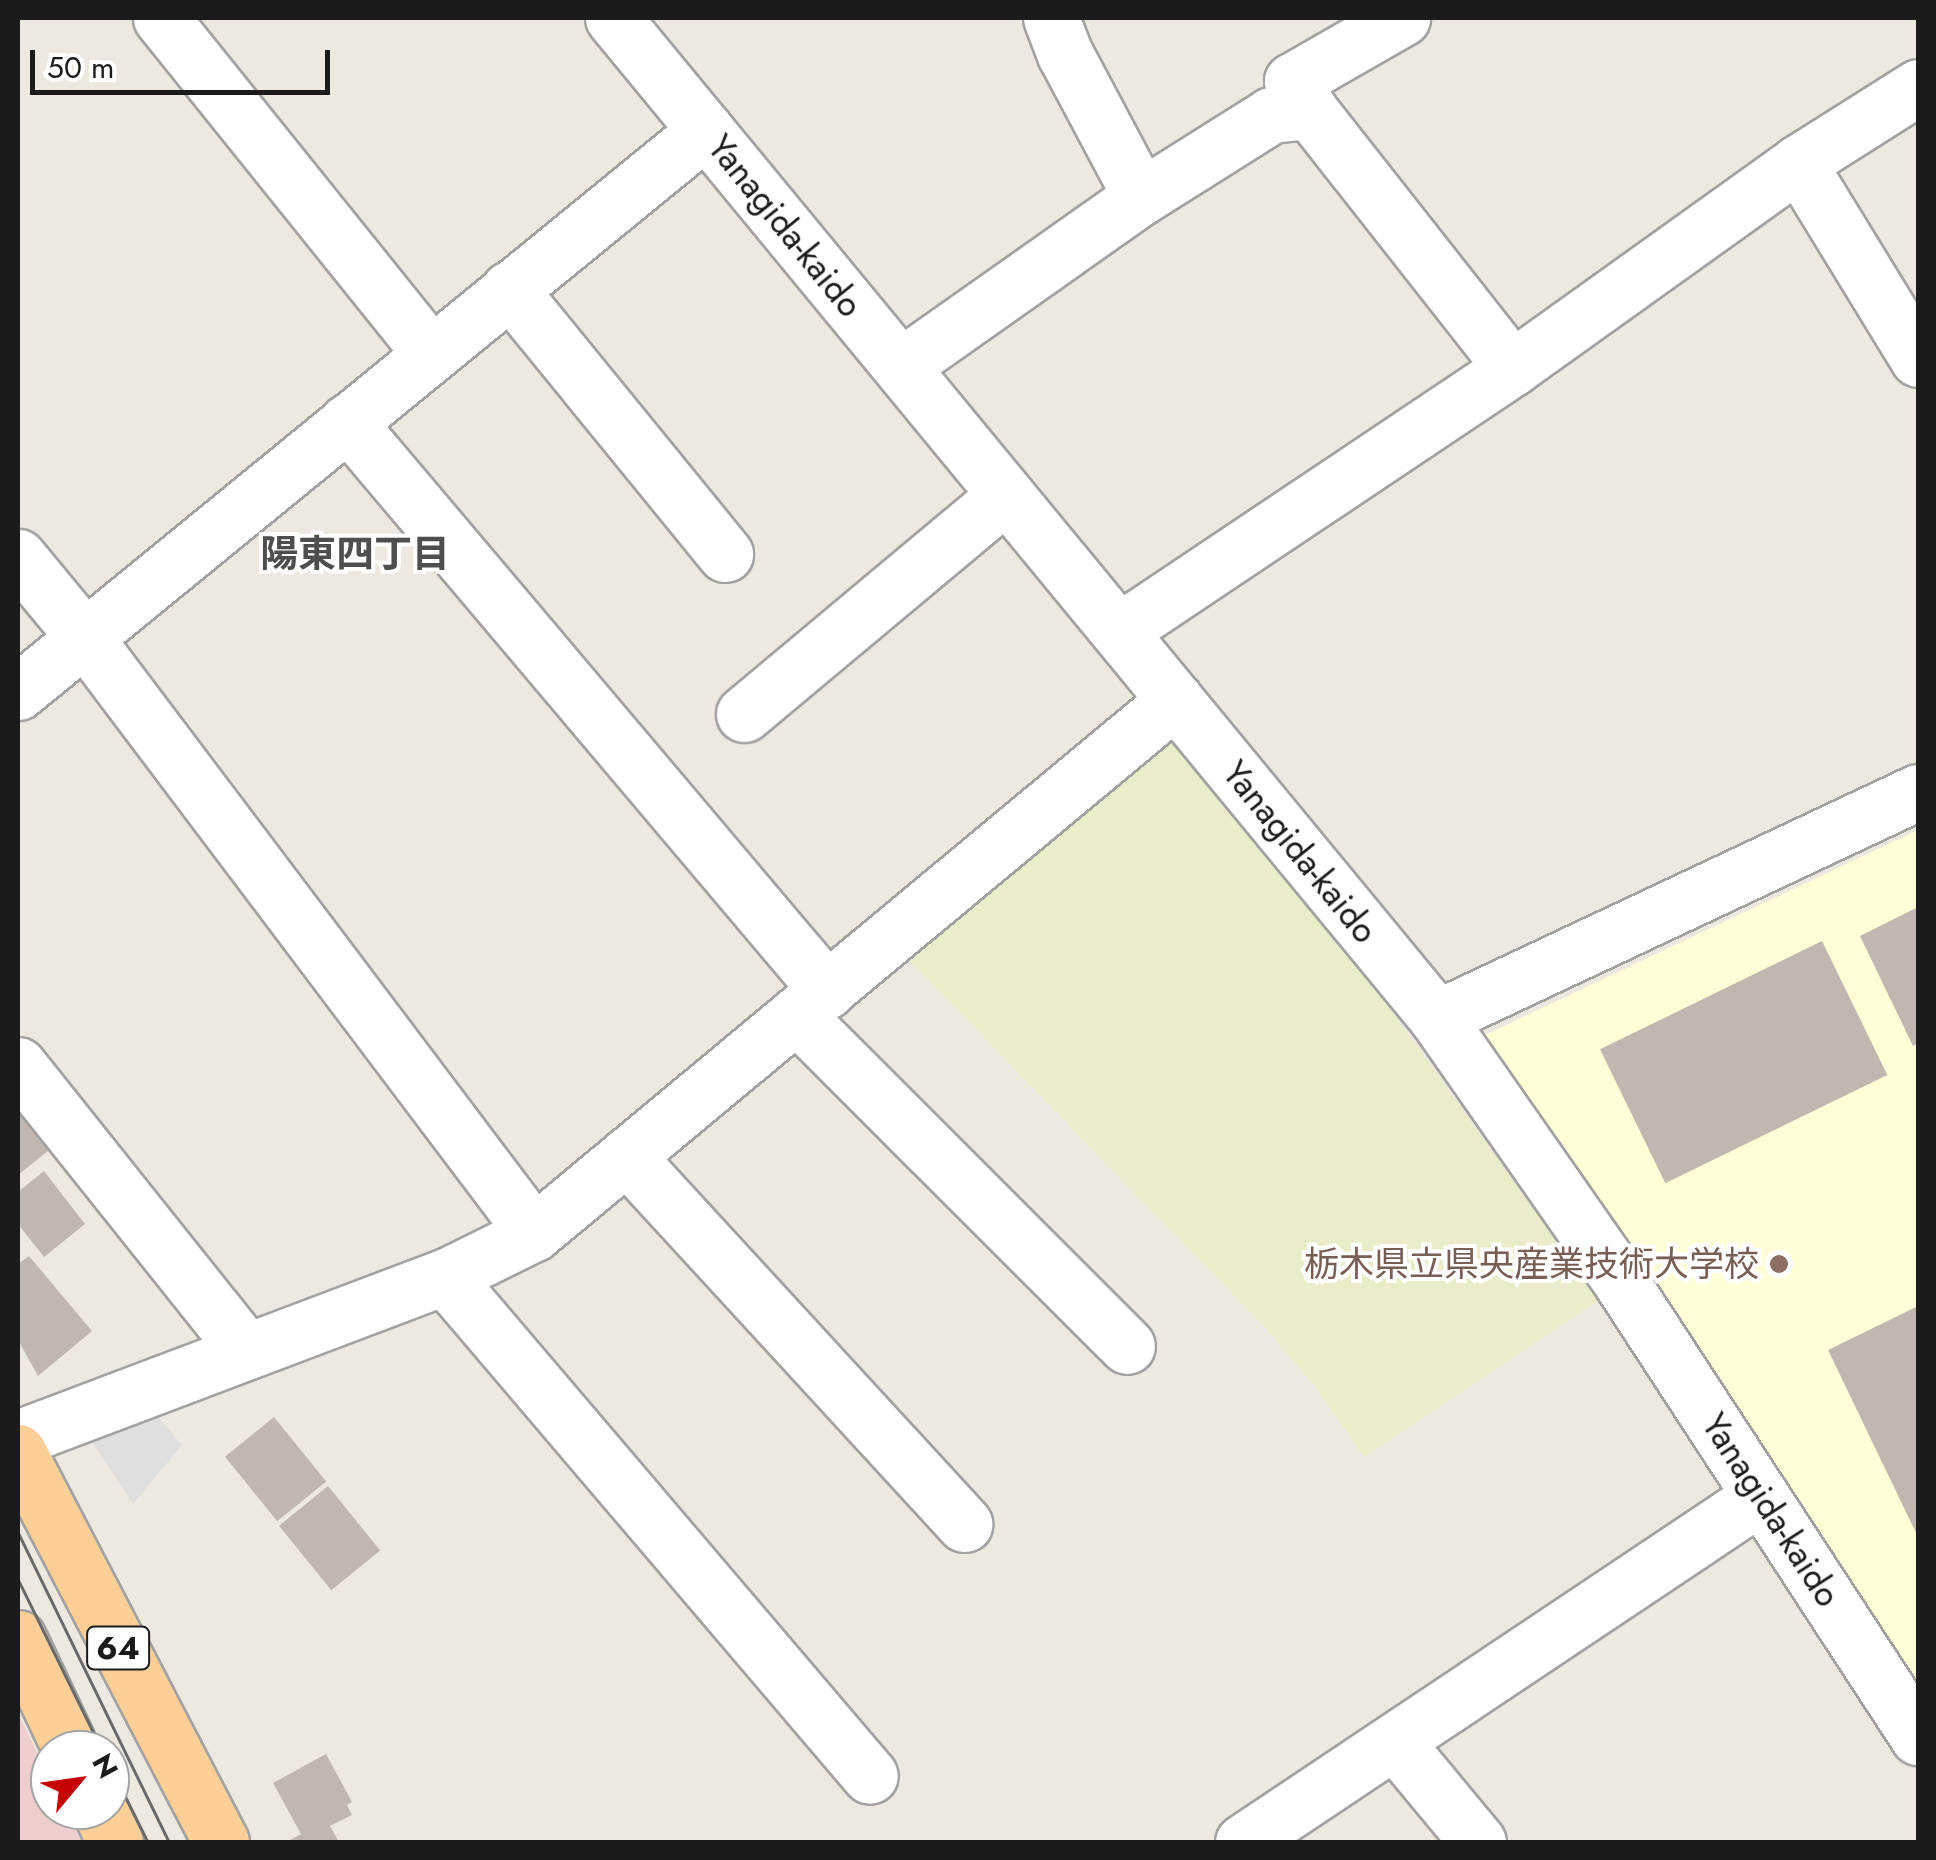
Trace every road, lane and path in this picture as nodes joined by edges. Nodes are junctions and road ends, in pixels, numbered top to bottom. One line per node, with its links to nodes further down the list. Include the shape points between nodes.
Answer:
1 (162, 18): 11 (street)
2 (613, 18): 7 (street, Yanagida-kaido)
3 (1050, 18): 9 (street)
4 (1402, 18): 6 (street, via 1292,81)
5 (1918, 87): 8 (street)
6 (1310, 111): 9 (street, via 1271,114); 14 (street)
7 (706, 130): 10 (street); 13 (street, Yanagida-kaido)
8 (1798, 164): 12 (street); 14 (street)
9 (1140, 198): 13 (street)
10 (508, 289): 11 (street); 17 (street)
11 (430, 353): 15 (street)
12 (1918, 358)
13 (901, 366): 16 (street, Yanagida-kaido)
14 (1512, 368): 19 (street)
15 (347, 422): 20 (street); 25 (street)
16 (1006, 494): 19 (street, Yanagida-kaido); 23 (street)
17 (725, 554)
18 (18, 557): 20 (street)
19 (1119, 631): 22 (street, Yanagida-kaido)
20 (85, 638): 21 (street); 29 (street)
21 (18, 692)
22 (1176, 700): 25 (street); 26 (street, Yanagida-kaido)
23 (744, 714)
24 (1918, 792): 26 (street)
25 (812, 1002): 28 (street); 31 (street)
26 (1437, 1018): 35 (street, Yanagida-kaido)
27 (18, 1066): 32 (street)
28 (626, 1156): 29 (street); 36 (street)
29 (534, 1233): 30 (street)
30 (445, 1276): 32 (street); 41 (street)
31 (1127, 1346)
32 (246, 1351): 33 (street)
33 (18, 1438)
34 (18, 1452): 42 (main road, 64)
35 (1762, 1496): 39 (street, Yanagida-kaido); 40 (street)
36 (964, 1524)
37 (18, 1638): 38 (main road, 64)
38 (62, 1730)
39 (1918, 1736)
40 (1395, 1742): 43 (street); 44 (street)
41 (870, 1776)
42 (221, 1842)
43 (1243, 1842)
44 (1478, 1842)

